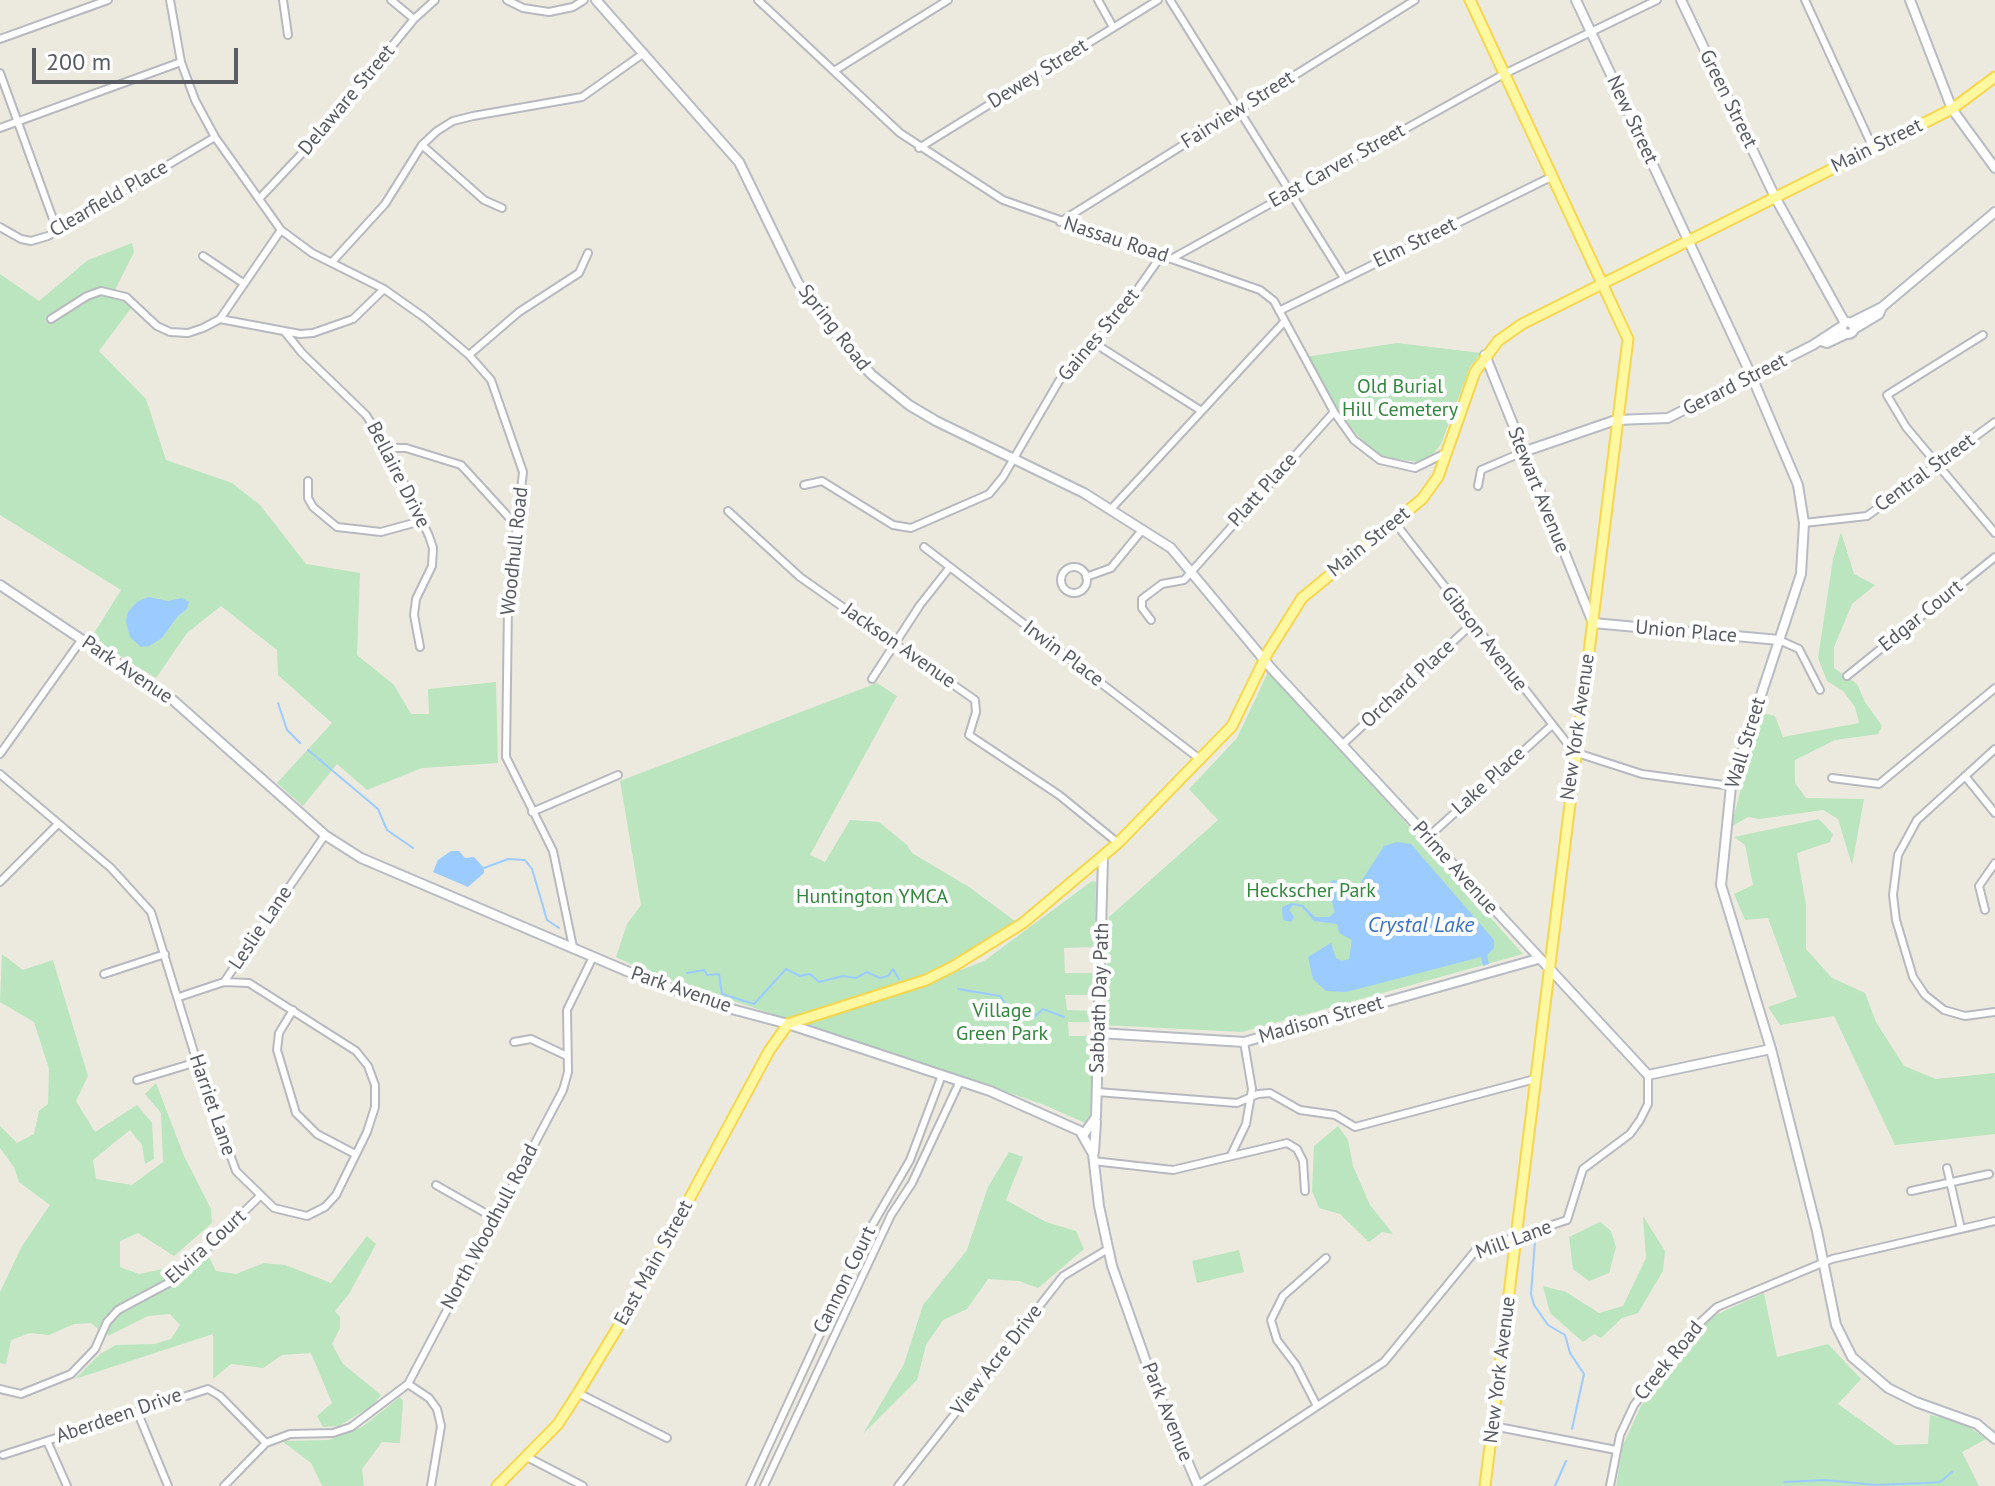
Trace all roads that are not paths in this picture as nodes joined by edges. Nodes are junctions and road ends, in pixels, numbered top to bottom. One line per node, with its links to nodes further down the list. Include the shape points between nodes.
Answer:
1 (108, 0): 25 (street)
2 (170, 0): 27 (street, Woodhull Road)
3 (283, 0): 24 (street)
4 (391, 0): 21 (street)
5 (435, 0): 21 (street, Delaware Street)
6 (507, 0): 7 (street, via 549,12)
7 (584, 0)
8 (596, 0): 26 (street, Spring Road)
9 (758, 0): 28 (street, Nassau Road)
10 (948, 0): 28 (street)
11 (1098, 0): 22 (street)
12 (1158, 0): 22 (street, Dewey Street)
13 (1170, 0): 32 (street)
14 (1415, 0): 32 (street, Fairview Street)
15 (1470, 0): 30 (main road, New York Avenue)
16 (1576, 0): 23 (street, New Street)
17 (1657, 0): 23 (street, East Carver Street)
18 (1681, 0): 43 (street, Green Street)
19 (1805, 0): 39 (street)
20 (1910, 0): 33 (street)
21 (414, 19): 44 (street, Delaware Street, via 323,131)
22 (1113, 27): 38 (street, Dewey Street)
23 (1591, 33): 30 (street, East Carver Street); 51 (street, New Street)
24 (288, 35)
25 (0, 39)
26 (644, 53): 37 (street, via 582,97 453,121); 79 (street, Spring Road, via 739,162 798,283 846,348 909,405)
27 (181, 62): 34 (street); 36 (street, Woodhull Road)
28 (834, 71): 38 (street, Nassau Road)
29 (0, 73): 34 (street)
30 (1504, 74): 41 (main road, New York Avenue); 42 (street, East Carver Street)
31 (1995, 77): 33 (main road, Main Street)
32 (1239, 109): 42 (street); 47 (street, Fairview Street)
33 (1952, 109): 39 (main road, Main Street); 40 (street)
34 (18, 121): 35 (street); 49 (street)
35 (0, 128)
36 (215, 137): 44 (street, Woodhull Road); 49 (street, Clearfield Place)
37 (422, 145): 45 (street, via 484,200); 56 (street, via 397,189)
38 (919, 148): 47 (street, Nassau Road, via 1003,200)
39 (1873, 148): 43 (main road, Main Street)
40 (1995, 168)
41 (1551, 177): 57 (street, Elm Street); 59 (main road, New York Avenue)
42 (1290, 192): 55 (street, East Carver Street); 57 (street)
43 (1775, 197): 51 (main road, Main Street); 65 (street, Green Street)
44 (259, 199): 50 (street, Woodhull Road)
45 (502, 208)
46 (1995, 212): 65 (street, Gerard Street, via 1882,307)
47 (1060, 222): 54 (street, Nassau Road)
48 (0, 227): 49 (street, Clearfield Place, via 31,241)
49 (57, 230)
50 (281, 230): 56 (street, Woodhull Road); 58 (street)
51 (1687, 240): 59 (main road, Main Street); 71 (street, Wall Street)
52 (588, 253): 69 (street, via 579,273 519,312)
53 (203, 256): 58 (street)
54 (1161, 256): 55 (street, Nassau Road); 68 (street, Gaines Street, via 1133,299)
55 (1171, 259): 61 (street, Nassau Road, via 1247,283 1274,301)
56 (333, 261): 60 (street, Woodhull Road)
57 (1344, 278): 61 (street, Elm Street)
58 (243, 283): 63 (street)
59 (1601, 284): 70 (main road, Main Street, via 1522,324); 74 (main road, New York Avenue, via 1628,339)
60 (384, 289): 66 (street, via 367,309 335,328); 69 (street, Woodhull Road)
61 (1279, 311): 64 (street, Nassau Road)
62 (51, 319): 63 (street, via 101,291 126,297 170,332 188,333)
63 (220, 319): 66 (street)
64 (1284, 322): 72 (street); 73 (street, Nassau Road)
65 (1847, 327): 71 (street, Gerard Street)
66 (285, 332): 76 (street, Bellaire Drive, via 366,415)
67 (1983, 335): 80 (street, via 1887,395)
68 (1094, 343): 72 (street); 79 (street, Gaines Street, via 1059,381)
69 (469, 355): 88 (street, Woodhull Road, via 491,380 523,472)
70 (1485, 355): 77 (main road, Main Street); 78 (street, Stewart Avenue)
71 (1752, 377): 74 (street, Gerard Street, via 1668,418); 87 (street, Wall Street, via 1798,485)
72 (1200, 410): 84 (street)
73 (1334, 412): 77 (street, Nassau Road, via 1366,451 1393,465 1415,468); 95 (street, Platt Place)
74 (1616, 420): 78 (street, Gerard Street); 99 (main road, New York Avenue)
75 (1995, 422): 80 (street, Central Street)
76 (387, 448): 86 (street, Bellaire Drive); 88 (street, via 406,448 461,465)
77 (1448, 452): 89 (main road, Main Street, via 1438,477)
78 (1523, 452): 83 (street, Gerard Street, via 1481,470); 99 (street, Stewart Avenue)
79 (1014, 457): 82 (street, Gaines Street, via 989,494 911,528 893,525 822,481); 84 (street, Spring Road)
80 (1938, 464): 87 (street, Central Street, via 1867,516); 91 (street)
81 (308, 481): 86 (street, via 313,507 337,527 381,532)
82 (804, 485)
83 (1478, 486)
84 (1111, 509): 90 (street, Spring Road)
85 (728, 511): 103 (street, Jackson Avenue, via 800,577)
86 (421, 521): 104 (street, Bellaire Drive, via 433,548 432,566 416,599)
87 (1804, 523): 102 (street, Wall Street, via 1801,574)
88 (515, 524): 121 (street, Woodhull Road, via 506,757)
89 (1396, 524): 100 (street, Gibson Avenue); 105 (main road, Main Street, via 1302,598)
90 (1143, 529): 95 (street, Spring Road); 96 (street, via 1111,568)
91 (1995, 533)
92 (924, 547): 94 (street, Irwin Place)
93 (1995, 557): 106 (street, Edgar Court)
94 (950, 567): 103 (street); 115 (street, Irwin Place)
95 (1191, 568): 98 (street, Platt Place, via 1184,580 1162,584 1142,599); 105 (street, Spring Road)
96 (1086, 577): 96 (street, via 1073,567 1061,581 1065,589 1077,592)
97 (0, 585): 101 (street, Park Avenue)
98 (1151, 620)
99 (1593, 623): 102 (street, Union Place); 113 (main road, New York Avenue)
100 (1472, 624): 110 (street, Gibson Avenue); 111 (street, Orchard Place)
101 (82, 639): 114 (street); 124 (street, Park Avenue, via 174,701)
102 (1779, 640): 108 (street, via 1799,649); 120 (street, Wall Street)
103 (895, 642): 107 (street); 126 (street, Jackson Avenue, via 975,700 969,735 1059,795)
104 (420, 647)
105 (1264, 658): 111 (street, Prime Avenue); 115 (main road, Main Street, via 1232,726)
106 (1847, 676)
107 (872, 679)
108 (1820, 690)
109 (1994, 691): 119 (street, via 1879,784)
110 (1551, 726): 113 (street, Gibson Avenue); 125 (street, Lake Place)
111 (1343, 744): 125 (street, Prime Avenue)
112 (1995, 749): 118 (street)
113 (1574, 752): 120 (street, via 1642,774); 135 (main road, New York Avenue)
114 (0, 754)
115 (1201, 760): 126 (main road, Main Street)
116 (0, 774): 123 (street, Harriet Lane)
117 (618, 775): 121 (street)
118 (1965, 776): 122 (street); 140 (street, via 1905,837 1893,895 1910,968 1925,995 1944,1010 1965,1016)
119 (1832, 778)
120 (1731, 786): 145 (street, Wall Street, via 1722,896)
121 (532, 812): 131 (street, Woodhull Road, via 553,851)
122 (1995, 813)
123 (58, 824): 129 (street); 132 (street, Harriet Lane, via 140,897 151,912)
124 (325, 835): 131 (street, Park Avenue, via 412,882); 137 (street, Leslie Lane)
125 (1428, 837): 134 (street, Prime Avenue)
126 (1118, 843): 127 (main road, Main Street)
127 (1103, 857): 141 (main road, Main Street, via 1023,923 926,980); 142 (street, Sabbath Day Path)
128 (1995, 863): 130 (street, via 1979,883)
129 (0, 882)
130 (1985, 910)
131 (573, 947): 133 (street, Park Avenue)
132 (165, 954): 136 (street); 138 (street, Harriet Lane)
133 (593, 957): 141 (street, Park Avenue, via 709,1003); 146 (street, North Woodhull Road, via 567,1010)
134 (1538, 959): 135 (street, Prime Avenue); 144 (street, Madison Street)
135 (1549, 966): 149 (street, Prime Avenue); 150 (main road, New York Avenue)
136 (104, 974)
137 (224, 982): 138 (street, Leslie Lane); 139 (street, Harriet Lane, via 249,983)
138 (179, 997): 147 (street, Harriet Lane)
139 (293, 1010): 159 (street, via 279,1033 277,1050 296,1113 317,1134); 159 (street, Harriet Lane, via 356,1051 368,1066 375,1107)
140 (1995, 1012)
141 (788, 1024): 148 (street, Park Avenue); 184 (main road, East Main Street)
142 (1099, 1033): 144 (street, Madison Street); 153 (street, Sabbath Day Path)
143 (514, 1042): 146 (street, via 531,1039)
144 (1244, 1042): 154 (street, via 1251,1069)
145 (1771, 1049): 149 (street); 178 (street, Wall Street)
146 (567, 1056): 171 (street, North Woodhull Road, via 563,1090)
147 (197, 1062): 151 (street); 169 (street, Harriet Lane, via 226,1151)
148 (942, 1075): 152 (street, Park Avenue); 157 (street, Cannon Court)
149 (1648, 1075): 174 (street, Mill Lane, via 1648,1104 1640,1120 1630,1134 1583,1169 1567,1220)
150 (1535, 1079): 154 (street, via 1355,1127 1335,1115 1300,1110 1270,1093); 174 (main road, New York Avenue)
151 (137, 1080)
152 (960, 1081): 156 (street, Park Avenue); 158 (street, Cannon Court)
153 (1097, 1092): 154 (street, via 1237,1103); 155 (street, Sabbath Day Path)
154 (1250, 1099): 160 (street, via 1246,1124)
155 (1096, 1117): 156 (street); 161 (street, Sabbath Day Path)
156 (1084, 1134): 161 (street, Park Avenue)
157 (919, 1139): 158 (street); 168 (street, Cannon Court)
158 (930, 1143): 170 (street, Cannon Court)
159 (355, 1154): 169 (street, Harriet Lane, via 336,1195 307,1216 274,1208)
160 (1231, 1154): 161 (street, via 1173,1170); 166 (street, via 1287,1143 1303,1161)
161 (1093, 1161): 175 (street, Park Avenue)
162 (1947, 1168): 164 (street)
163 (1989, 1174): 164 (street)
164 (1949, 1183): 167 (street); 173 (street)
165 (436, 1185): 171 (street)
166 (1305, 1191)
167 (1911, 1191)
168 (889, 1196): 170 (street); 177 (street, Cannon Court)
169 (259, 1197): 183 (street, Elvira Court, via 174,1280 118,1310 95,1349 71,1374 21,1394)
170 (900, 1201): 179 (street, Cannon Court)
171 (494, 1218): 182 (street, North Woodhull Road)
172 (1995, 1221): 173 (street, Creek Road)
173 (1961, 1229): 178 (street, Creek Road)
174 (1516, 1237): 185 (street, Mill Lane, via 1467,1257 1384,1362); 187 (main road, New York Avenue)
175 (1108, 1249): 203 (street, View Acre Drive, via 1063,1276); 204 (street, Park Avenue, via 1150,1373)
176 (1326, 1258): 185 (street, via 1283,1296 1271,1320 1277,1340)
177 (854, 1260): 179 (street); 180 (street, Cannon Court)
178 (1824, 1262): 189 (street, Wall Street, via 1836,1325 1858,1363 1897,1393 1970,1420); 192 (street, Creek Road, via 1738,1295 1704,1317 1638,1399)
179 (867, 1265): 181 (street, Cannon Court)
180 (805, 1368): 181 (street); 201 (street, Cannon Court)
181 (817, 1372): 202 (street, Cannon Court)
182 (408, 1384): 191 (street, via 351,1427 290,1434); 198 (street, via 429,1398 441,1426)
183 (0, 1389)
184 (578, 1393): 188 (street); 194 (main road, East Main Street)
185 (1317, 1406): 204 (street, Mill Lane)
186 (137, 1411): 190 (street, Aberdeen Drive); 191 (street, Aberdeen Drive, via 208,1389); 196 (street)
187 (1493, 1426): 192 (street); 205 (main road, New York Avenue)
188 (667, 1438)
189 (1995, 1439)
190 (47, 1441): 193 (street); 195 (street, Aberdeen Drive)
191 (266, 1443): 197 (street)
192 (1616, 1450): 206 (street, Creek Road)
193 (3, 1455)
194 (527, 1457): 199 (main road, East Main Street); 200 (street)
195 (67, 1486)
196 (168, 1486)
197 (224, 1486)
198 (431, 1486)
199 (497, 1486)
200 (583, 1486)
201 (750, 1486)
202 (764, 1486)
203 (898, 1486)
204 (1198, 1486)
205 (1485, 1486)
206 (1610, 1486)

